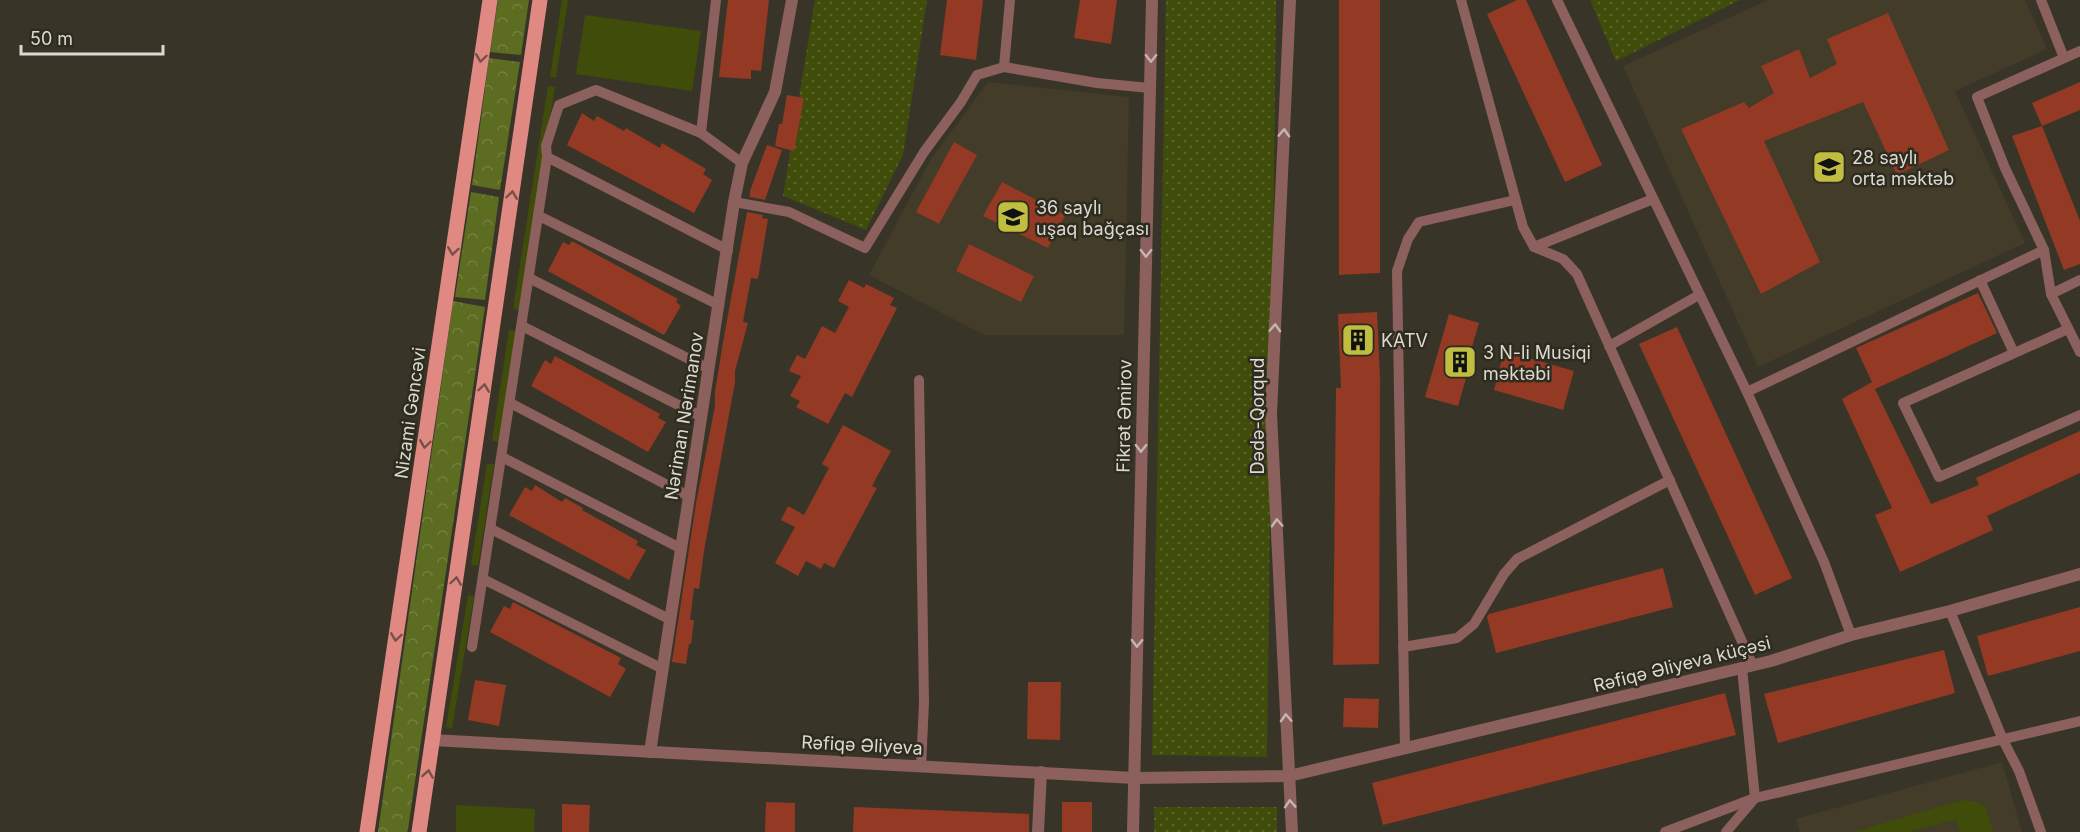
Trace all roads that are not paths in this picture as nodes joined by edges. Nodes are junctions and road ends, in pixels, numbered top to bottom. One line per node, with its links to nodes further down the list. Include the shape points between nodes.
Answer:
1 (490, 0): 66 (main road, Nizami Gəncəvi, one-way to 66)
2 (540, 0): 57 (main road, one-way to 2)
3 (716, 0): 15 (lane)
4 (792, 0): 17 (street, Nəriman Nərimanov, via 775,92)
5 (1010, 0): 13 (lane)
6 (1152, 0): 14 (street, Fikrət Əmirov, one-way to 14)
7 (1290, 0): 63 (street, Dədə-Qorqud, one-way to 7, via 1271,414)
8 (1461, 0): 19 (lane)
9 (1557, 0): 18 (lane)
10 (2040, 0): 12 (lane)
11 (2080, 51): 12 (lane)
12 (2064, 58): 24 (lane, via 1977,97)
13 (1004, 67): 14 (lane); 20 (lane, via 978,75 924,152 865,248 789,212)
14 (1150, 88): 64 (street, Fikrət Əmirov, one-way to 64)
15 (700, 133): 16 (lane, via 596,90 559,105 546,146); 17 (lane)
16 (547, 157): 21 (lane); 23 (lane)
17 (741, 164): 20 (street, Nəriman Nərimanov)
18 (1653, 199): 22 (lane); 29 (lane)
19 (1515, 200): 22 (lane); 53 (lane, via 1419,222 1396,271)
20 (734, 202): 23 (street, Nəriman Nərimanov)
21 (539, 216): 25 (lane); 30 (lane)
22 (1534, 247): 33 (lane, via 1563,259 1577,274)
23 (728, 250): 30 (street, Nəriman Nərimanov)
24 (2044, 250): 26 (lane); 28 (lane)
25 (530, 278): 31 (lane); 36 (lane)
26 (1980, 280): 35 (lane); 38 (lane)
27 (2080, 280): 28 (lane)
28 (2051, 294): 32 (lane)
29 (1699, 295): 33 (lane); 38 (lane)
30 (719, 306): 36 (street, Nəriman Nərimanov)
31 (522, 326): 39 (lane); 41 (lane)
32 (2068, 329): 34 (lane); 35 (lane)
33 (1609, 346): 43 (lane)
34 (2080, 352)
35 (2014, 354): 40 (lane, via 1903,404 1940,477)
36 (709, 369): 41 (street, Nəriman Nərimanov)
37 (919, 380): 61 (lane, via 924,702)
38 (1747, 392): 51 (lane, via 1824,562)
39 (510, 403): 42 (lane); 44 (lane)
40 (2080, 415)
41 (702, 417): 44 (street, Nəriman Nərimanov)
42 (502, 457): 45 (lane); 46 (lane)
43 (1670, 480): 53 (lane, via 1518,559 1503,574 1474,624 1457,638); 54 (lane)
44 (690, 497): 46 (street, Nəriman Nərimanov)
45 (491, 529): 48 (lane); 50 (lane)
46 (682, 549): 50 (street, Nəriman Nərimanov)
47 (2080, 574): 49 (street, Rəfiqə Əliyeva küçəsi)
48 (483, 579): 52 (lane); 55 (lane)
49 (1950, 611): 51 (street, Rəfiqə Əliyeva küçəsi); 58 (lane)
50 (670, 620): 55 (street, Nəriman Nərimanov)
51 (1851, 635): 54 (street, Rəfiqə Əliyeva küçəsi)
52 (472, 647)
53 (1403, 647): 59 (lane)
54 (1748, 667): 59 (street, Rəfiqə Əliyeva küçəsi); 65 (lane)
55 (663, 669): 60 (street, Nəriman Nərimanov)
56 (2080, 721): 58 (lane)
57 (433, 740): 60 (street, Rəfiqə Əliyeva); 67 (main road, one-way to 57)
58 (2003, 740): 65 (lane); 73 (lane)
59 (1405, 749): 63 (street, Rəfiqə Əliyeva küçəsi)
60 (650, 752): 61 (street, Rəfiqə Əliyeva)
61 (921, 767): 62 (street, Rəfiqə Əliyeva)
62 (1041, 772): 64 (street, Rəfiqə Əliyeva); 68 (street)
63 (1289, 776): 64 (street, Rəfiqə Əliyeva); 70 (street, Dədə-Qorqud, one-way to 63)
64 (1134, 778): 69 (street, Fikrət Əmirov)
65 (1755, 798): 71 (lane); 72 (lane)
66 (367, 832)
67 (419, 832)
68 (1038, 832)
69 (1133, 832)
70 (1292, 832)
71 (1665, 832)
72 (1726, 832)
73 (2041, 832)

